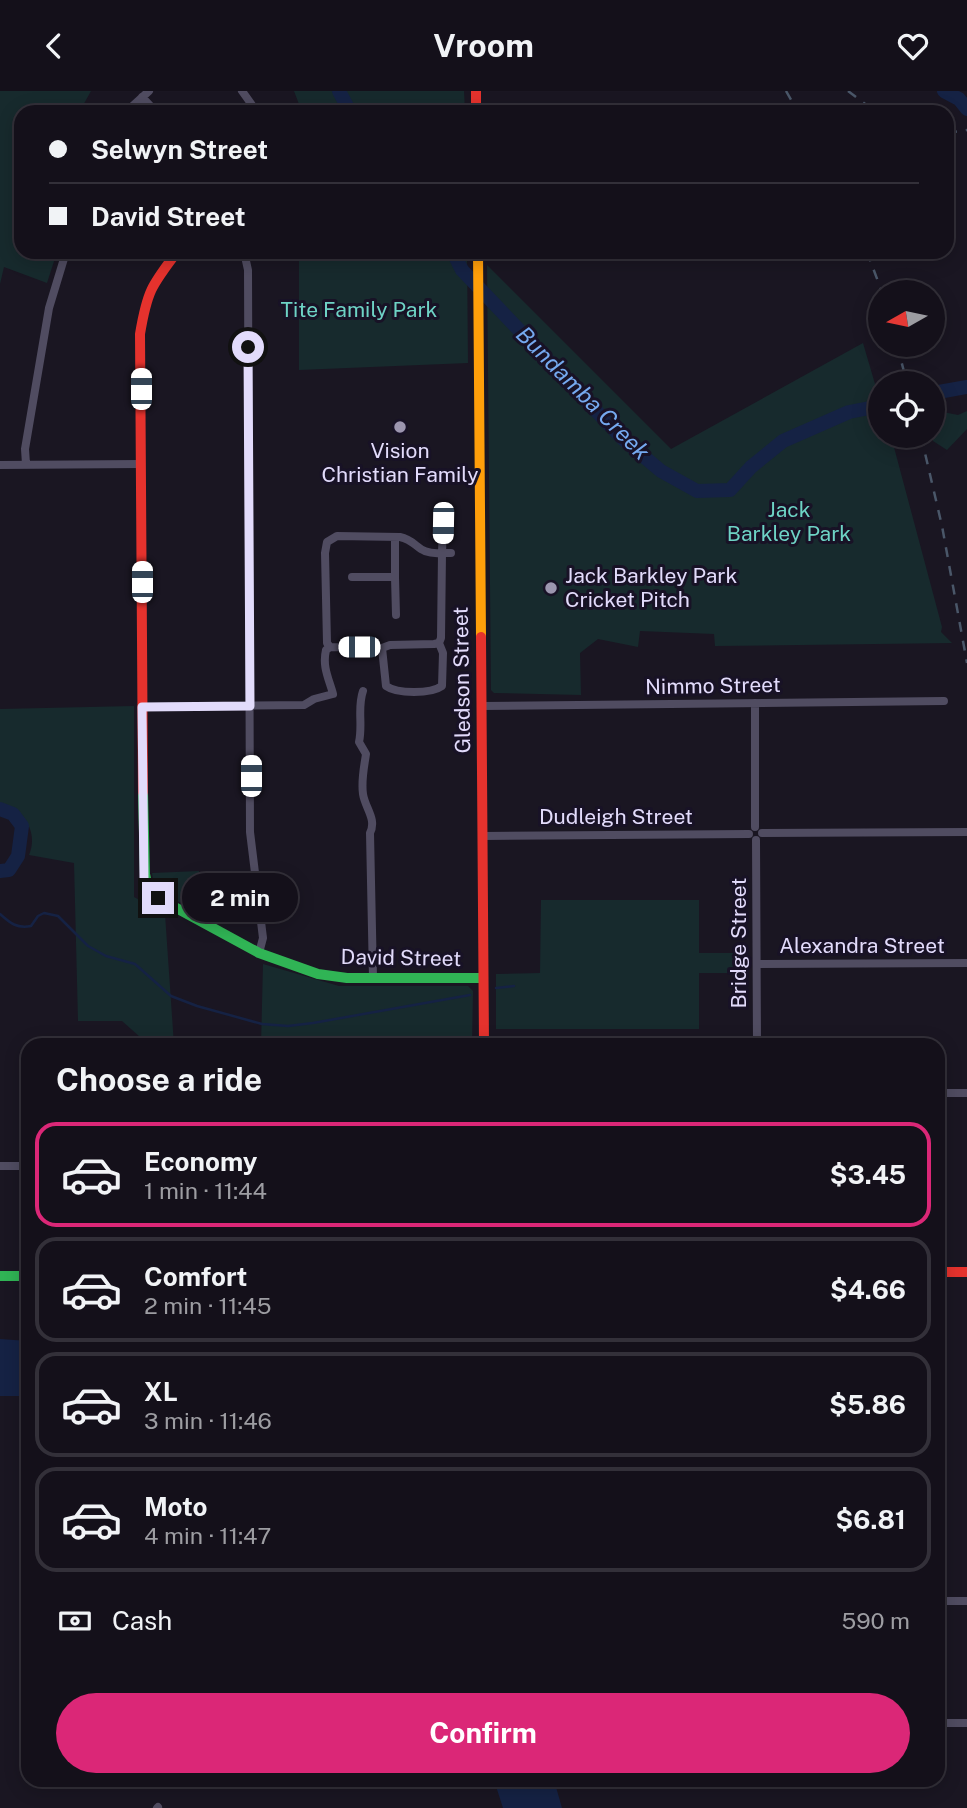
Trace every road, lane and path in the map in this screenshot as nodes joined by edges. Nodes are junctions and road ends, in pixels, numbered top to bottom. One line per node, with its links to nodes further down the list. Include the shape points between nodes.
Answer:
1 (64, 259): 5 (street, via 49,308)
2 (172, 259): 6 (street, David Street, via 155,280 142,313)
3 (246, 259): 21 (street)
4 (478, 259): 20 (street, Gledson Street)
5 (26, 464): 6 (street); 7 (street)
6 (141, 464): 22 (street, David Street)
7 (0, 465)
8 (443, 523): 10 (street)
9 (395, 537): 10 (street, via 406,538 427,554); 12 (street); 15 (street, via 337,536 327,542 325,637)
10 (446, 553): 14 (street)
11 (352, 577): 12 (street)
12 (395, 577): 13 (street)
13 (396, 615)
14 (439, 643): 16 (street); 16 (street, via 443,681 432,690 389,689 384,682)
15 (330, 647): 16 (street); 21 (street, via 324,661 332,694 301,705)
16 (382, 648)
17 (362, 691): 29 (street, via 363,794 373,823)
18 (944, 701): 19 (street, Nimmo Street)
19 (755, 703): 20 (street, Nimmo Street); 25 (street, via 755,827 760,828)
20 (482, 705): 24 (street, Gledson Street)
21 (250, 706): 22 (street); 26 (street, via 250,832 263,938)
22 (142, 707): 26 (street, David Street, via 144,879 149,891)
23 (967, 832): 25 (street, Dudleigh Street)
24 (483, 836): 25 (street, Dudleigh Street); 30 (street, Gledson Street)
25 (756, 836): 28 (street, Bridge Street)
26 (259, 953): 29 (street, David Street, via 334,977)
27 (967, 963): 28 (street, Alexandra Street)
28 (757, 964): 32 (street, Bridge Street)
29 (373, 978): 30 (street, David Street)
30 (483, 978): 31 (street, Gledson Street)
31 (484, 1038)
32 (757, 1038)
33 (945, 1093): 34 (street)
34 (967, 1093)
35 (0, 1166): 36 (street)
36 (21, 1166)
37 (945, 1272): 38 (street)
38 (967, 1272)
39 (0, 1276): 40 (street)
40 (21, 1276)
41 (945, 1601): 42 (street)
42 (967, 1601)
43 (945, 1723): 44 (street)
44 (967, 1723)

